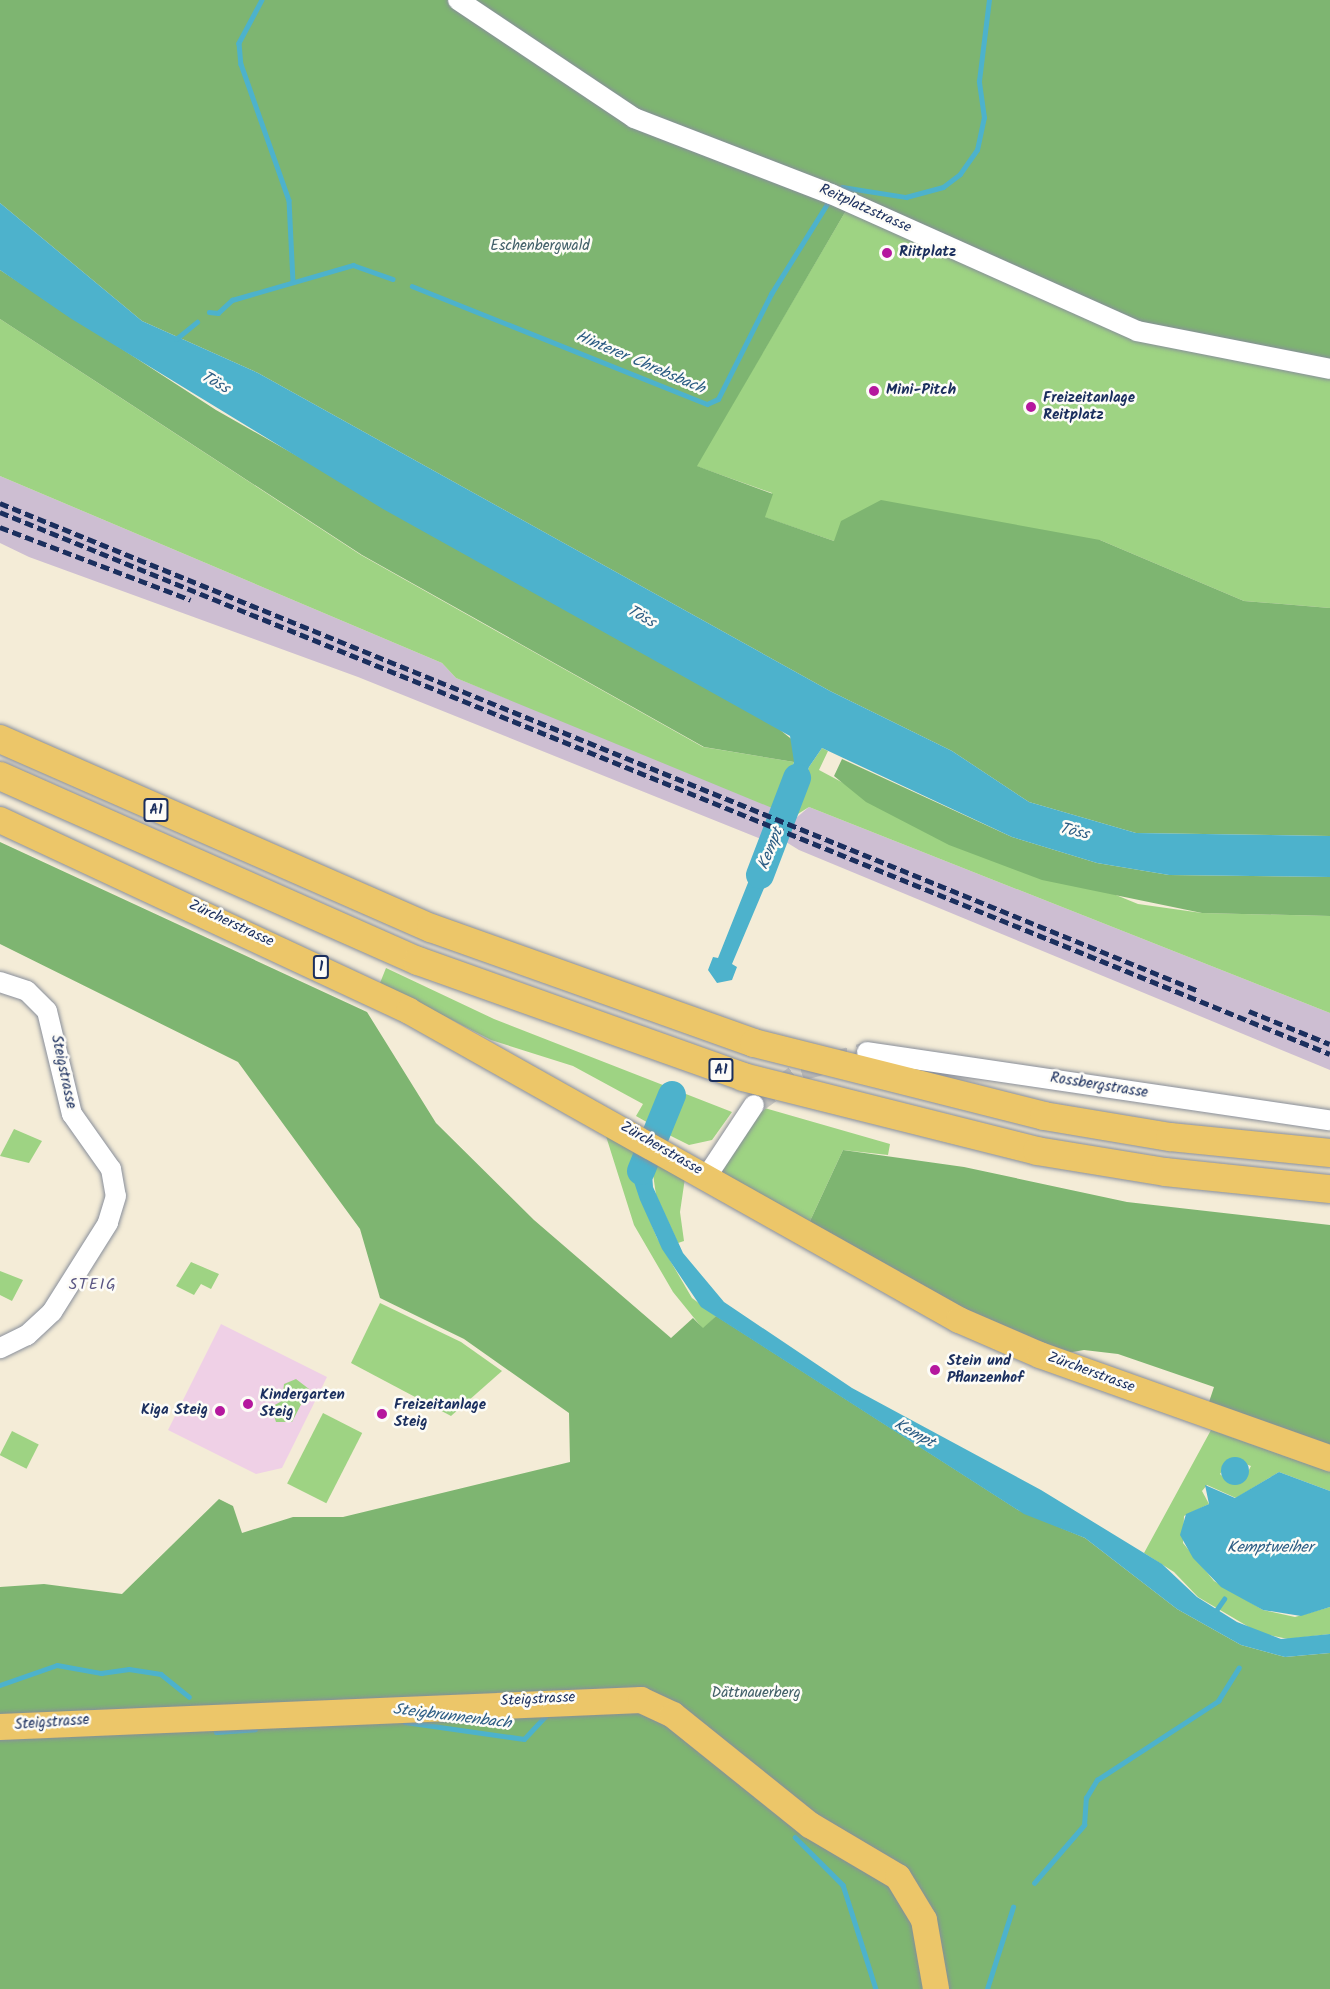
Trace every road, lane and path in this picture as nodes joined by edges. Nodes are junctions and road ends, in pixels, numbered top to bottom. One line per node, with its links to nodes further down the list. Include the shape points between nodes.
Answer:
1 (458, 0): 2 (street, Reitplatzstrasse, via 634,118 831,194 1137,331)
2 (1330, 369)
3 (0, 739): 10 (highway, A1, via 391,912 723,1034 1023,1112 1170,1137)
4 (0, 776): 12 (highway, A1, via 408,957 743,1077 1037,1151 1176,1174)
5 (0, 820): 11 (main road, Zürcherstrasse / 1, via 363,988)
6 (0, 982): 13 (street, Steigstrasse, via 27,991 47,1011 72,1114 111,1169 116,1196 108,1222 52,1312 27,1335)
7 (867, 1052): 9 (street, Rossbergstrasse)
8 (754, 1105): 11 (street)
9 (1330, 1120)
10 (1330, 1153)
11 (707, 1176): 14 (main road, Zürcherstrasse / 1, via 886,1283 976,1328)
12 (1330, 1189)
13 (0, 1348)
14 (1330, 1458)
15 (0, 1727): 16 (main road, Steigstrasse, via 640,1700 673,1715 810,1825 898,1877 922,1914)
16 (936, 1989)

